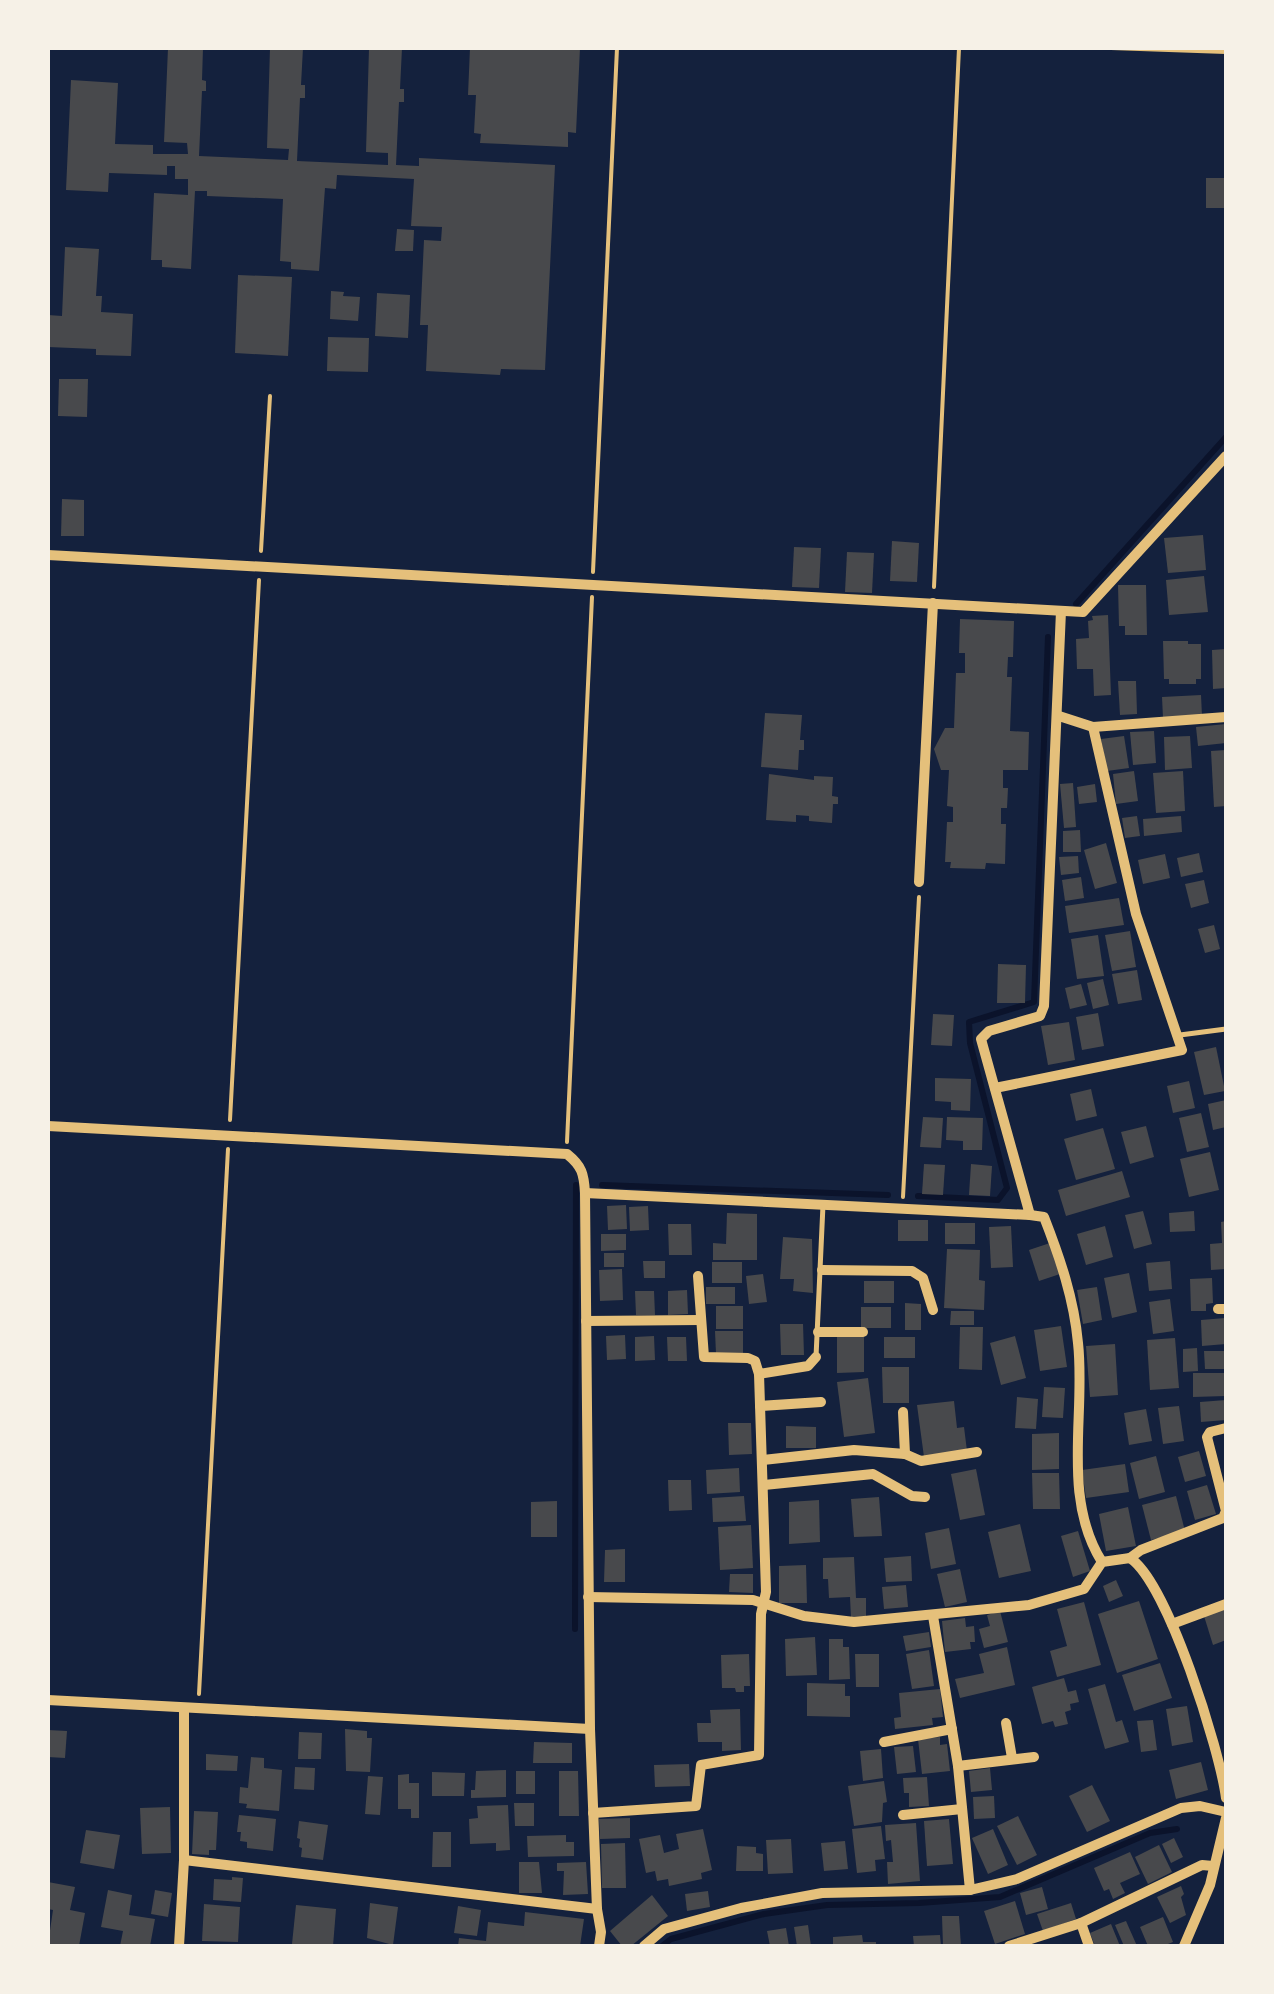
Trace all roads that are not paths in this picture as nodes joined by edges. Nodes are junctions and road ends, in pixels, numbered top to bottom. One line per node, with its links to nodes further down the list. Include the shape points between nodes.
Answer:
1 (1226, 456): 4 (street, via 1082,612)
2 (48, 555): 3 (street)
3 (933, 603): 4 (street); 8 (street)
4 (1061, 612): 5 (street)
5 (1058, 716): 7 (street); 11 (street, via 1044,1006 1040,1016 988,1031 982,1039)
6 (1226, 717): 7 (street)
7 (1092, 727): 10 (street, via 1136,914)
8 (920, 882)
9 (1226, 1030): 10 (lane)
10 (1178, 1035): 11 (street, via 1182,1050)
11 (994, 1088): 15 (street)
12 (48, 1126): 13 (street, via 567,1154 584,1172)
13 (585, 1193): 14 (street); 20 (street)
14 (824, 1205): 15 (street); 16 (lane)
15 (1030, 1215): 36 (street, via 1044,1217 1067,1276 1079,1345 1080,1502)
16 (822, 1270): 18 (street, via 912,1272 923,1278); 21 (lane)
17 (698, 1276): 19 (street)
18 (932, 1310)
19 (700, 1320): 20 (street); 24 (street, via 704,1357 748,1358)
20 (586, 1321): 37 (street)
21 (818, 1332): 22 (street); 23 (lane)
22 (863, 1332)
23 (816, 1357): 24 (street, via 808,1366)
24 (759, 1374): 26 (street)
25 (821, 1402): 26 (street)
26 (760, 1406): 31 (street)
27 (902, 1412): 30 (street)
28 (1226, 1428): 34 (street, via 1207,1437)
29 (977, 1452): 30 (street, via 921,1461)
30 (905, 1454): 31 (street, via 854,1450)
31 (763, 1460): 32 (street)
32 (764, 1485): 33 (street, via 873,1474); 38 (street)
33 (924, 1497)
34 (1226, 1515): 35 (street)
35 (1130, 1558): 36 (street); 41 (street, via 1150,1578)
36 (1102, 1562): 40 (street, via 1084,1589 1030,1605)
37 (588, 1597): 38 (street); 45 (street)
38 (765, 1602): 40 (street, via 828,1620); 53 (street, via 759,1756 701,1764 696,1806)
39 (1226, 1604): 41 (street)
40 (932, 1616): 46 (street)
41 (1172, 1624): 51 (street)
42 (48, 1700): 43 (street)
43 (184, 1708): 45 (street); 56 (street)
44 (1006, 1723): 49 (street)
45 (590, 1729): 53 (street)
46 (952, 1730): 47 (street); 50 (street)
47 (884, 1742)
48 (1034, 1757): 49 (street)
49 (1012, 1758): 50 (street)
50 (958, 1766): 52 (street)
51 (1226, 1798)
52 (962, 1809): 54 (street); 58 (street)
53 (593, 1814): 59 (street)
54 (903, 1815)
55 (1226, 1815): 57 (street); 58 (street, via 1181,1808 1017,1879)
56 (184, 1860): 59 (street); 61 (street)
57 (1213, 1866): 60 (street); 66 (street)
58 (970, 1890): 63 (street, via 822,1893 664,1929)
59 (597, 1909): 62 (street)
60 (1081, 1923): 64 (street); 65 (street)
61 (179, 1946)
62 (599, 1946)
63 (644, 1946)
64 (1010, 1946)
65 (1089, 1946)
66 (1184, 1946)

